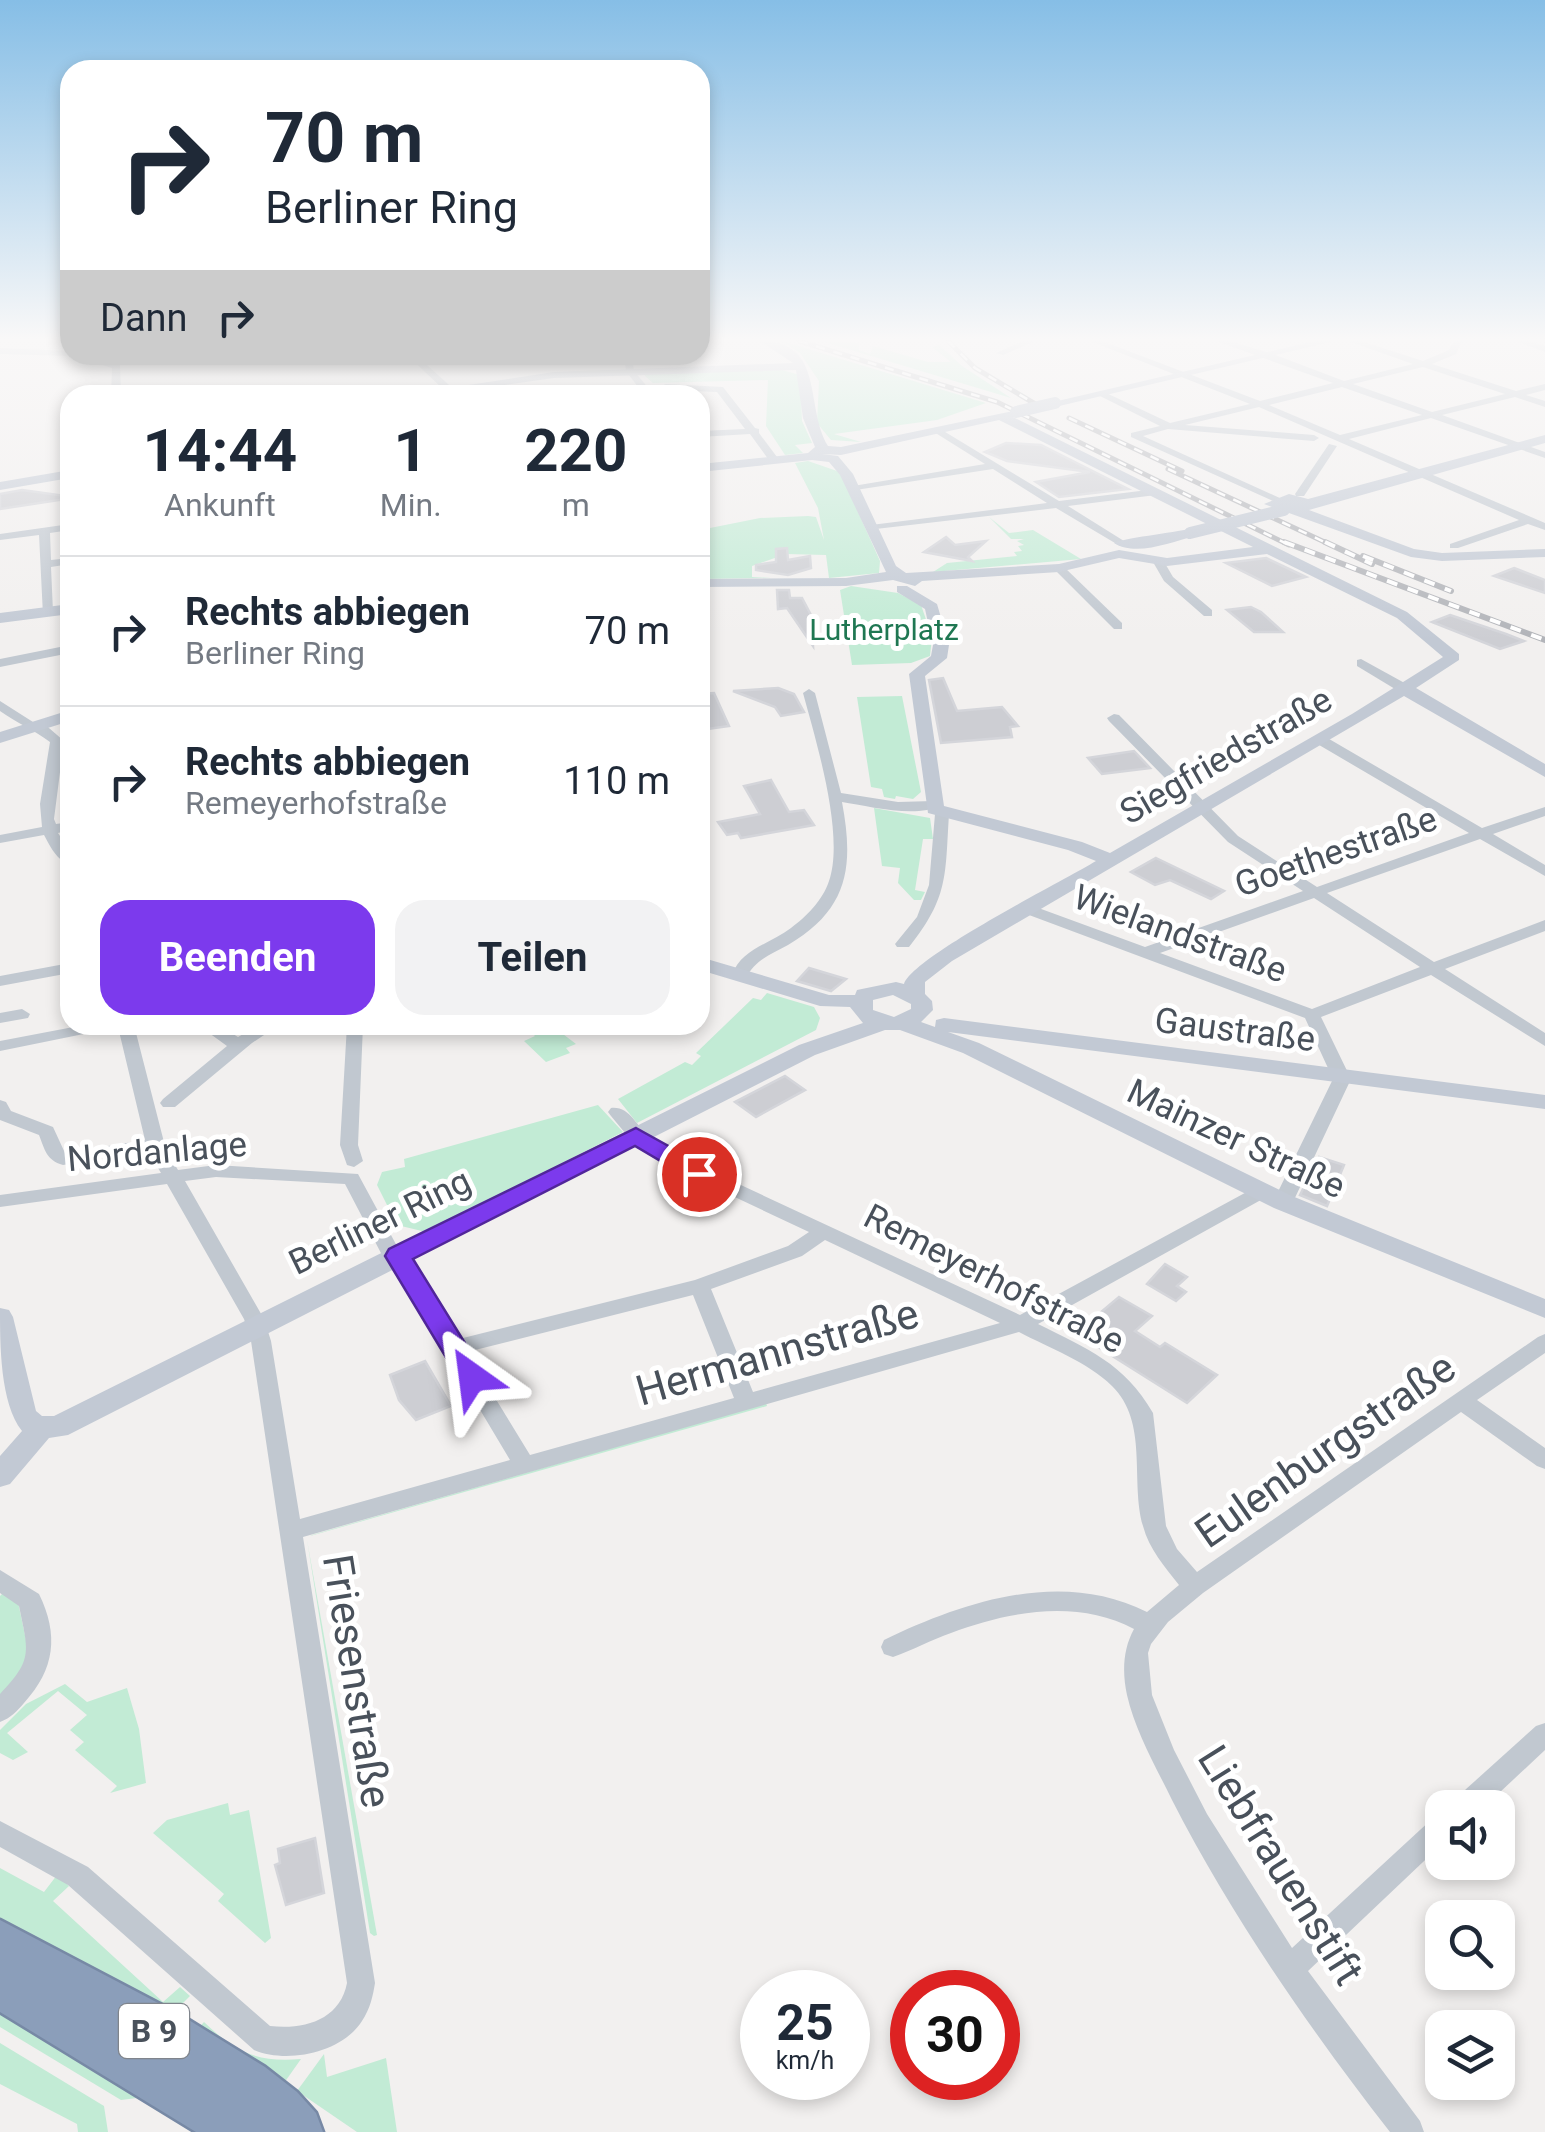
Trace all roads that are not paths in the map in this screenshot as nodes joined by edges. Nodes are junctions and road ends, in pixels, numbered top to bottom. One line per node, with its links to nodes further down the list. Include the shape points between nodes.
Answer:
1 (762, 440): 14 (street)
2 (819, 440): 12 (street)
3 (889, 440): 12 (street)
4 (953, 440): 15 (street)
5 (1058, 440): 21 (street)
6 (1146, 440): 23 (street)
7 (1337, 440): 23 (street)
8 (1338, 440): 17 (street)
9 (1504, 440): 11 (street)
10 (1539, 440): 11 (street)
11 (1519, 446): 13 (street); 17 (street)
12 (827, 454): 14 (street); 20 (street)
13 (1545, 455)
14 (776, 461): 16 (street)
15 (993, 466): 20 (street); 22 (street)
16 (710, 467)
17 (1422, 473): 23 (street); 25 (street)
18 (60, 476): 19 (street)
19 (0, 486)
20 (853, 489): 27 (street)
21 (1156, 492): 22 (street); 34 (street)
22 (1056, 505): 27 (street); 32 (street)
23 (1292, 505): 33 (street, bridge); 35 (street, via 1410,554)
24 (1545, 513): 25 (street)
25 (1528, 519): 26 (street); 31 (street)
26 (1545, 527)
27 (871, 528): 40 (street)
28 (60, 529): 29 (street)
29 (44, 531): 30 (street); 38 (street)
30 (0, 537)
31 (1454, 546)
32 (1120, 548): 33 (street); 39 (street)
33 (1142, 550): 37 (street)
34 (1269, 550): 37 (street); 50 (street, Siegfriedstraße, via 1414,622 1453,657)
35 (1545, 553)
36 (60, 562): 38 (street)
37 (1159, 562): 44 (street, via 1168,579)
38 (44, 564): 43 (street)
39 (1058, 568): 40 (street); 46 (street)
40 (901, 581): 41 (street); 61 (street, via 934,610 942,652 917,674)
41 (710, 584)
42 (60, 610): 43 (street)
43 (47, 612): 45 (street)
44 (1208, 613)
45 (0, 618)
46 (1118, 626)
47 (60, 651): 48 (street)
48 (0, 663)
49 (1361, 663): 50 (street)
50 (1405, 689): 57 (street, Siegfriedstraße); 58 (street)
51 (809, 693): 59 (street)
52 (0, 704): 55 (street)
53 (60, 718): 55 (street)
54 (1114, 718): 60 (street)
55 (34, 726): 56 (street); 64 (street, via 58,744 46,789)
56 (0, 738)
57 (1319, 739): 60 (street, Siegfriedstraße); 65 (street)
58 (1545, 772)
59 (833, 796): 61 (street); 79 (street, via 840,866 834,888 792,934 744,963)
60 (1202, 808): 68 (street, Siegfriedstraße); 70 (street, via 1233,839)
61 (938, 810): 68 (street); 73 (street, via 937,885 924,918)
62 (1545, 811): 65 (street, Goethestraße)
63 (60, 828): 64 (street)
64 (47, 830): 66 (street); 67 (street)
65 (1480, 833): 69 (street); 70 (street, Goethestraße)
66 (0, 839)
67 (60, 851)
68 (1110, 860): 71 (street, Siegfriedstraße)
69 (1545, 872)
70 (1312, 891): 74 (street, Goethestraße); 77 (street)
71 (1027, 909): 74 (street, Wielandstraße); 75 (street, Siegfriedstraße)
72 (1545, 925): 77 (street)
73 (903, 944)
74 (1147, 952): 83 (street, Wielandstraße)
75 (945, 957): 81 (street, Siegfriedstraße, via 914,980); 81 (street, Siegfriedstraße, via 869,992)
76 (710, 966): 79 (street)
77 (1432, 967): 83 (street); 90 (street)
78 (60, 970): 80 (street)
79 (740, 975): 81 (street)
80 (0, 981)
81 (891, 1011): 91 (street, Gaustraße); 94 (street, Mainzer Straße); 100 (street, Berliner Ring)
82 (22, 1014): 84 (street)
83 (1312, 1015): 95 (street)
84 (0, 1018)
85 (60, 1035): 93 (street)
86 (128, 1035): 101 (street)
87 (222, 1035): 92 (street)
88 (254, 1035): 92 (street)
89 (354, 1035): 102 (street)
90 (1543, 1038)
91 (1038, 1040): 94 (street, via 1016,1054); 95 (street, Gaustraße)
92 (238, 1045): 96 (street)
93 (0, 1046)
94 (1016, 1070): 104 (street, Mainzer Straße)
95 (1342, 1079): 97 (street, Gaustraße); 104 (street)
96 (169, 1102)
97 (1545, 1102)
98 (0, 1106): 101 (street, via 4,1115 48,1130 63,1159)
99 (616, 1112): 100 (street, Remeyerhofstraße)
100 (636, 1136): 106 (street, Remeyerhofstraße, via 665,1157); 107 (street, Berliner Ring)
101 (154, 1144): 103 (street, Friesenstraße)
102 (352, 1168): 103 (street, Nordanlage, via 216,1172); 107 (street)
103 (178, 1180): 105 (street, Nordanlage); 112 (street, Friesenstraße)
104 (1272, 1197): 109 (street, Mainzer Straße); 111 (street, Hermannstraße)
105 (0, 1200)
106 (822, 1233): 108 (street); 111 (street, Remeyerhofstraße)
107 (395, 1256): 112 (street, Berliner Ring); 114 (street)
108 (700, 1286): 114 (street); 115 (street)
109 (1545, 1309)
110 (0, 1317): 117 (street, via 23,1416)
111 (1021, 1324): 115 (street, Hermannstraße); 123 (street, Remeyerhofstraße, via 1104,1368 1134,1397 1148,1445 1154,1526 1168,1556)
112 (256, 1325): 117 (street, Berliner Ring, via 64,1424); 121 (street, Friesenstraße)
113 (1545, 1342): 116 (street, Eulenburgstraße)
114 (455, 1348): 119 (street)
115 (745, 1399): 119 (street, Hermannstraße)
116 (1462, 1401): 118 (street); 123 (street, Eulenburgstraße)
117 (42, 1428): 120 (street, Berliner Ring)
118 (1545, 1460)
119 (523, 1463): 121 (street, Hermannstraße)
120 (0, 1476)
121 (292, 1531): 129 (street, Friesenstraße, via 361,1983 354,2014 324,2033 286,2043 253,2033 78,1876)
122 (0, 1580): 126 (street, via 30,1601 42,1657)
123 (1195, 1586): 124 (street, Eulenburgstraße)
124 (1150, 1624): 125 (street, via 1100,1604 1068,1602 964,1618); 132 (street, Liebfrauenstift, via 1135,1654 1147,1719 1178,1788)
125 (893, 1647)
126 (0, 1711)
127 (1545, 1734): 128 (street)
128 (1484, 1790)
129 (0, 1833)
130 (1425, 1842): 132 (street)
131 (0, 1944): 135 (highway, B 9, via 277,2106)
132 (1291, 1968): 136 (street, Liebfrauenstift)
133 (0, 1984): 134 (highway, B 9)
134 (245, 2132)
135 (297, 2132)
136 (1408, 2132)

